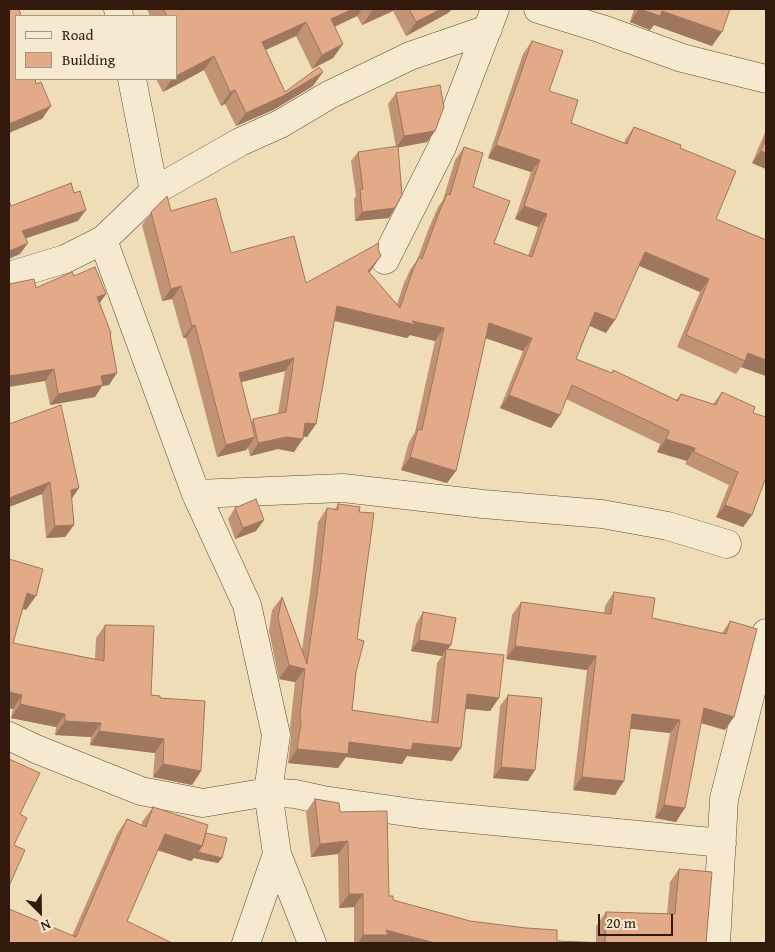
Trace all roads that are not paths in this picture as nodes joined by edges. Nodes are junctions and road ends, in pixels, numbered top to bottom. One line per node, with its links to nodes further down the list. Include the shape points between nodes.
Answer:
1 (538, 9): 3 (street, via 682,58)
2 (492, 19): 5 (street, via 329,96); 7 (street, via 442,147)
3 (766, 79)
4 (132, 80): 5 (street)
5 (154, 191): 6 (street)
6 (103, 240): 8 (street, via 65,259); 9 (street)
7 (384, 260)
8 (9, 276)
9 (196, 494): 10 (street, via 343,488 602,514 668,526); 13 (street, via 247,605 276,735)
10 (727, 544)
11 (766, 633): 14 (street, via 724,799)
12 (9, 736): 13 (street, via 141,791 203,803)
13 (268, 792): 14 (street, via 420,814); 15 (street)
14 (722, 842): 18 (street)
15 (277, 854): 16 (street); 17 (street)
16 (246, 943)
17 (312, 943)
18 (716, 943)

